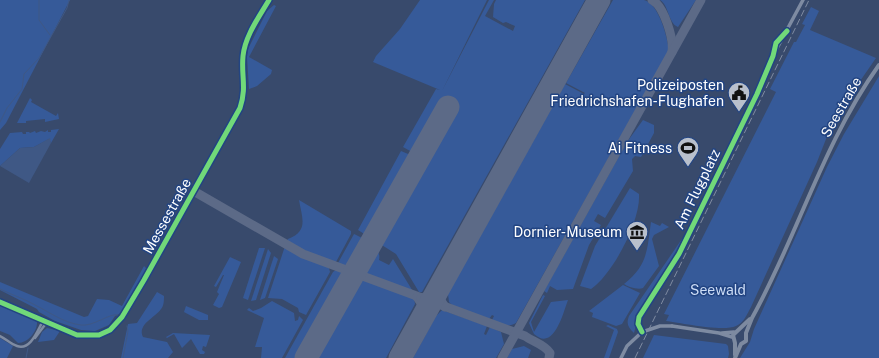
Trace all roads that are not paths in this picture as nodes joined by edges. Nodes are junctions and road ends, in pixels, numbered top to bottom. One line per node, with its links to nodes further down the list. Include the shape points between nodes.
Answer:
1 (269, 0): 6 (street, Messestraße, via 244,48 245,90 240,108 122,318 110,330 89,336 77,335)
2 (803, 0): 8 (street, Am Flugplatz, via 774,52 757,94 682,247 639,317 638,324)
3 (879, 66): 5 (main road, Seestraße, via 852,106 824,161)
4 (0, 302): 6 (street, Messestraße)
5 (752, 318): 7 (main road); 11 (main road, Seestraße)
6 (45, 321): 12 (street, via 38,336 20,347)
7 (739, 330): 9 (main road); 11 (main road)
8 (642, 332): 10 (street, bridge, via 660,326 672,326); 16 (street, via 628,346)
9 (734, 332): 10 (street); 13 (main road)
10 (719, 334): 13 (street)
11 (746, 334): 15 (main road, via 746,341)
12 (0, 336)
13 (732, 338): 14 (main road)
14 (735, 343): 15 (main road); 17 (main road)
15 (741, 344): 17 (main road)
16 (621, 358)
17 (735, 358)

